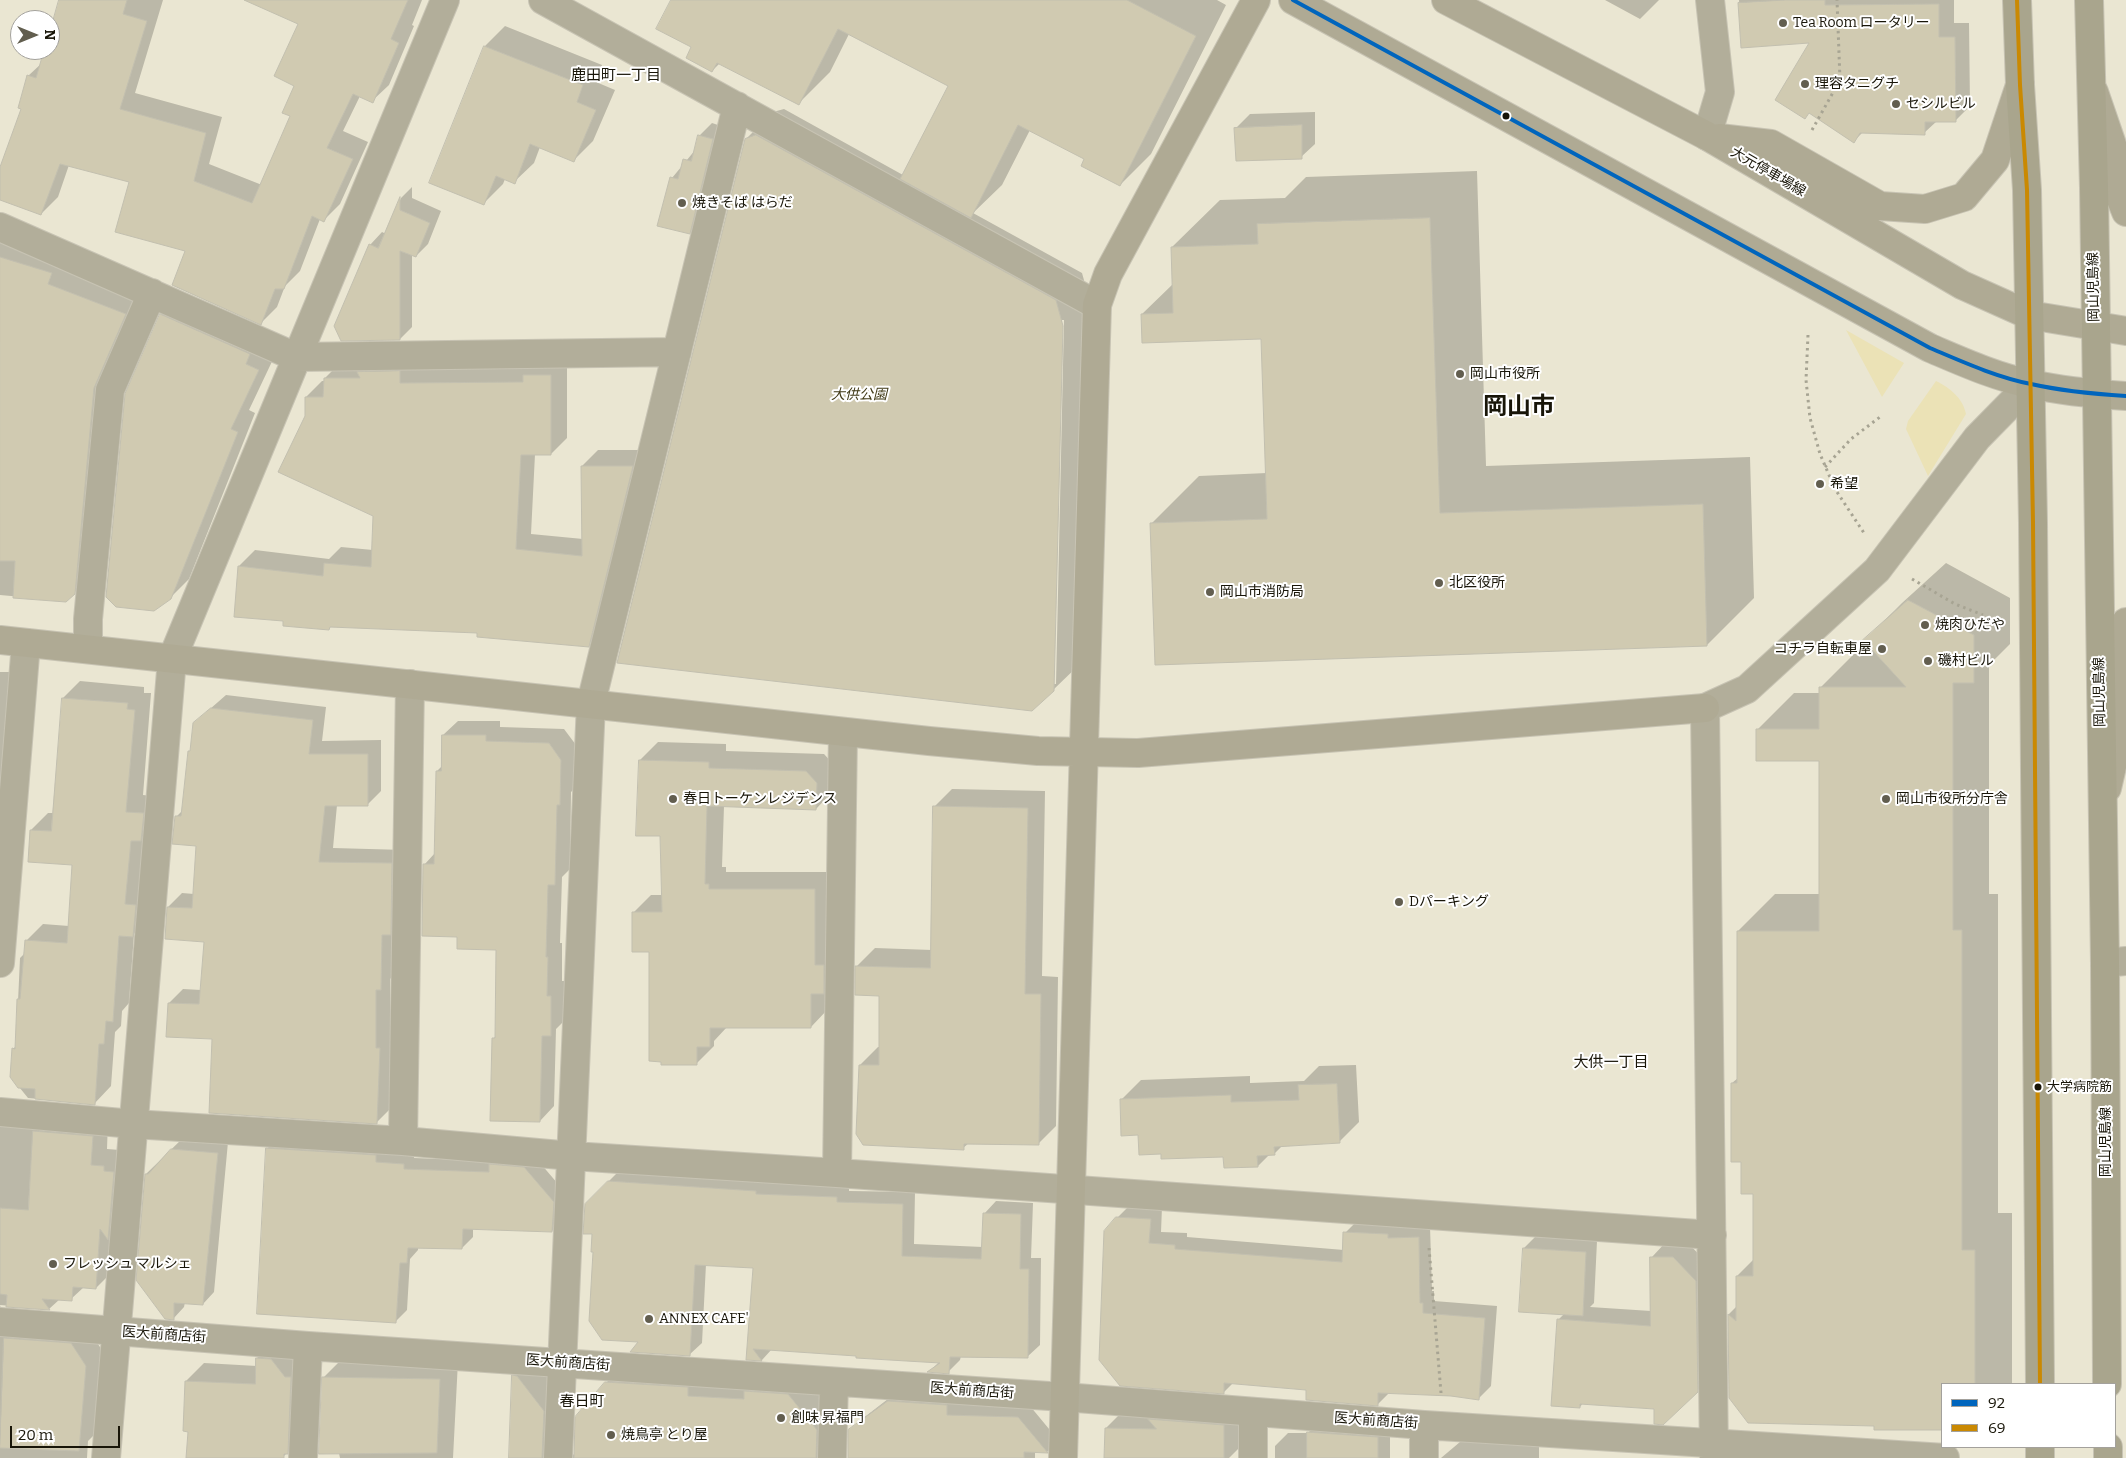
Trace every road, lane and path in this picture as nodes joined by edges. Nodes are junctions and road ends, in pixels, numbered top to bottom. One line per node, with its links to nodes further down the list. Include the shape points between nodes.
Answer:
1 (445, 0): 24 (street)
2 (543, 0): 12 (street)
3 (1256, 0): 18 (street, via 1108,274)
4 (1294, 0): 25 (street, via 1930,348 1980,369)
5 (1446, 0): 13 (street, 大元停車場線)
6 (1710, 0): 13 (street, via 1720,92)
7 (1837, 0): 14 (path, via 1840,80)
8 (2017, 0): 11 (main road)
9 (2089, 0): 10 (main road, 岡山児島線)
10 (2091, 83): 15 (street, via 2118,162 2120,197); 20 (main road, 岡山児島線)
11 (2020, 85): 13 (street, via 1995,160 1964,197 1925,209 1880,206 1771,144); 19 (main road, via 2027,190)
12 (737, 106): 18 (street); 23 (street)
13 (1708, 136): 19 (street, 大元停車場線, via 1962,285)
14 (1808, 137)
15 (2126, 212)
16 (0, 227): 17 (street)
17 (152, 293): 24 (street); 35 (street, via 110,390 88,619)
18 (1097, 305): 41 (street)
19 (2029, 315): 20 (street, 大元停車場線); 25 (main road)
20 (2095, 327): 21 (street, 大元停車場線); 26 (main road, 岡山児島線)
21 (2126, 330)
22 (1808, 335): 29 (path, via 1806,380 1809,408)
23 (677, 352): 24 (street); 38 (street)
24 (296, 356): 36 (street)
25 (2030, 384): 26 (street); 39 (street, via 1977,438 1877,570 1747,689); 58 (main road)
26 (2095, 394): 27 (street); 42 (main road, 岡山児島線)
27 (2126, 396)
28 (1880, 418): 29 (path, via 1851,439)
29 (1825, 467): 30 (path, via 1835,489)
30 (1868, 538)
31 (1905, 573): 32 (path, via 1925,588)
32 (1983, 615)
33 (2126, 622): 42 (street, via 2123,719)
34 (13, 641): 35 (street); 44 (street)
35 (88, 649): 36 (street)
36 (172, 659): 37 (street); 46 (street)
37 (410, 684): 38 (street); 47 (street)
38 (591, 703): 40 (street); 48 (street)
39 (1705, 708): 41 (street, via 1138,753); 52 (street)
40 (843, 732): 41 (street); 49 (street)
41 (1083, 752): 50 (street)
42 (2102, 807): 43 (main road, 岡山児島線)
43 (2115, 962): 59 (main road, 岡山児島線)
44 (0, 963)
45 (0, 1112): 46 (street)
46 (133, 1124): 47 (street); 54 (street)
47 (403, 1141): 48 (street)
48 (572, 1156): 49 (street); 56 (street)
49 (837, 1173): 50 (street)
50 (1070, 1189): 51 (street); 60 (street)
51 (1427, 1214): 52 (street); 62 (path)
52 (1712, 1235): 63 (street)
53 (0, 1322): 54 (street, 医大前商店街)
54 (116, 1332): 55 (street, 医大前商店街); 64 (street)
55 (308, 1346): 56 (street, 医大前商店街); 65 (street)
56 (562, 1363): 57 (street, 医大前商店街); 66 (street)
57 (834, 1382): 60 (street, 医大前商店街); 67 (street)
58 (2040, 1383)
59 (2107, 1383)
60 (1064, 1397): 61 (street, 医大前商店街); 68 (street)
61 (1253, 1412): 62 (street, 医大前商店街); 69 (street)
62 (1434, 1425): 63 (street, 医大前商店街); 70 (street)
63 (1714, 1451): 71 (street, 医大前商店街)
64 (106, 1458)
65 (303, 1458)
66 (558, 1458)
67 (832, 1458)
68 (1063, 1458)
69 (1253, 1458)
70 (1424, 1458)
71 (1945, 1458)

